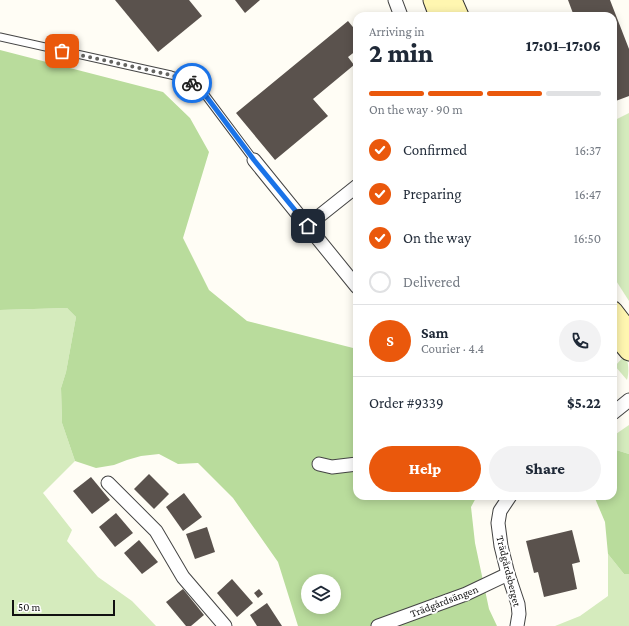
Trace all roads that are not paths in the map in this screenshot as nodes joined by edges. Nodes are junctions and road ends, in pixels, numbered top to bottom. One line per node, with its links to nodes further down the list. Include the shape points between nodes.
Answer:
1 (395, 0): 4 (street)
2 (433, 0): 5 (street)
3 (452, 0): 6 (street)
4 (400, 12)
5 (438, 12)
6 (457, 12)
7 (0, 37): 8 (lane, via 189,81 203,92)
8 (254, 160): 10 (street)
9 (353, 189): 10 (street)
10 (308, 226): 11 (street)
11 (353, 282)
12 (617, 316): 13 (street)
13 (629, 332)
14 (617, 336): 15 (street)
15 (629, 350)
16 (629, 400): 17 (street)
17 (617, 410)
18 (319, 464): 19 (street, via 332,467)
19 (353, 464)
20 (108, 482): 23 (street, via 156,531 183,578)
21 (504, 500): 22 (street, Trädgårdsberget, via 498,523)
22 (508, 574): 24 (street, Trädgårdsängen, via 466,594); 25 (street, Trädgårdsberget, via 518,604)
23 (225, 626)
24 (378, 626)
25 (517, 626)

